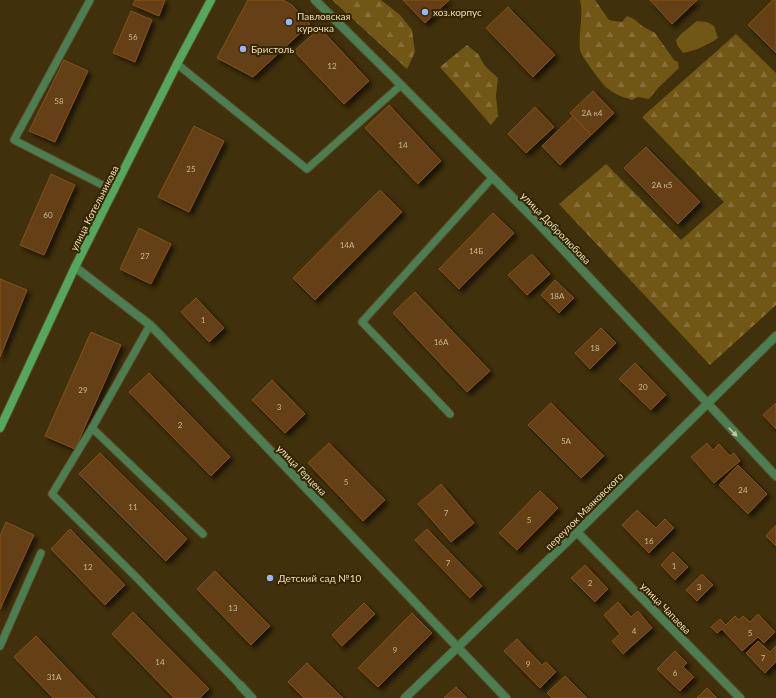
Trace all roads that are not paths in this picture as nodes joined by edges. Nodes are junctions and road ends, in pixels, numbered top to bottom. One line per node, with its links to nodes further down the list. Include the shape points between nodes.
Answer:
1 (90, 0): 7 (lane, via 14,140)
2 (211, 0): 4 (street, улица Котельникова)
3 (315, 0): 5 (street, улица Добролюбова)
4 (177, 64): 5 (lane, via 307,169); 7 (street, улица Котельникова)
5 (401, 85): 6 (street, улица Добролюбова)
6 (493, 177): 11 (street, улица Добролюбова); 12 (lane, via 362,322)
7 (114, 191): 8 (street, улица Котельникова)
8 (74, 267): 9 (street, улица Герцена); 13 (street, улица Котельникова)
9 (150, 325): 15 (lane); 21 (street, улица Герцена)
10 (776, 336): 11 (street, переулок Маяковского)
11 (706, 404): 16 (street, улица Добролюбова, one-way to 16); 17 (street, переулок Маяковского)
12 (450, 414)
13 (2, 418): 14 (street, улица Котельникова)
14 (0, 428)
15 (92, 428): 18 (lane); 22 (lane, via 52,494)
16 (776, 476)
17 (578, 532): 21 (street, переулок Маяковского); 26 (street, улица Чапаева)
18 (203, 534)
19 (41, 553): 20 (lane)
20 (0, 646)
21 (457, 648): 24 (street, переулок Маяковского); 25 (street, улица Герцена)
22 (240, 685): 23 (street)
23 (252, 698)
24 (405, 698)
25 (506, 698)
26 (740, 698)

